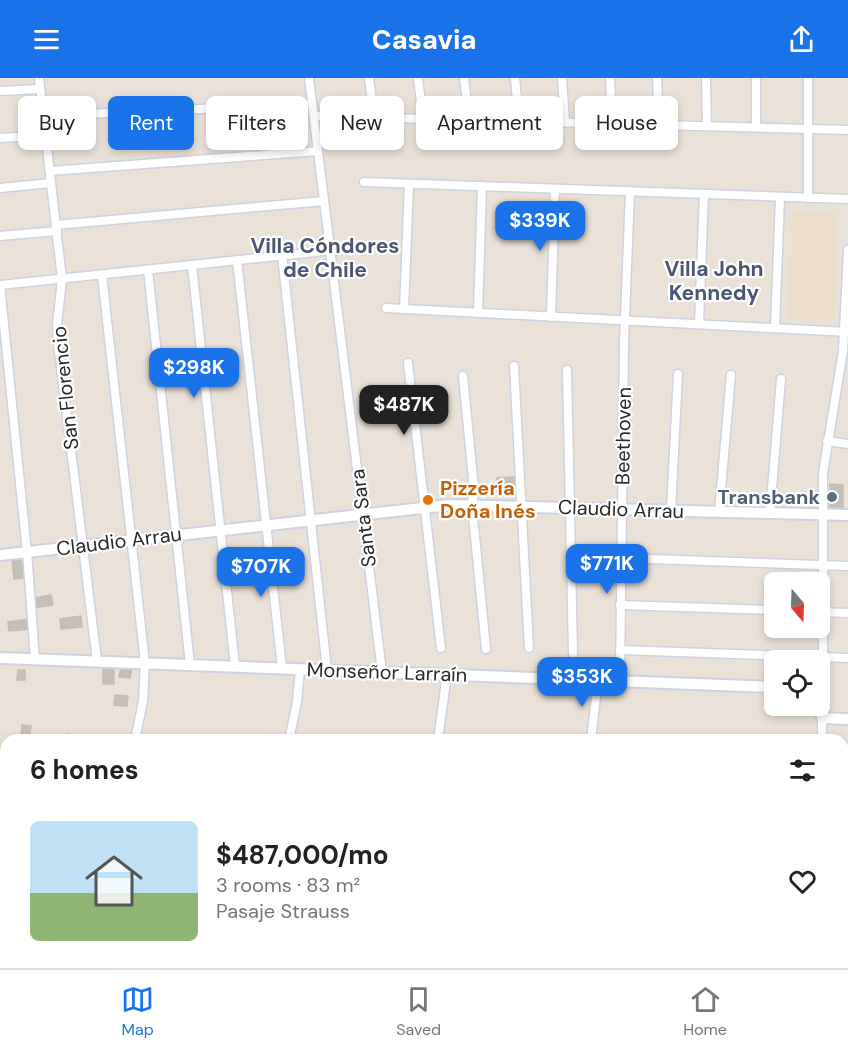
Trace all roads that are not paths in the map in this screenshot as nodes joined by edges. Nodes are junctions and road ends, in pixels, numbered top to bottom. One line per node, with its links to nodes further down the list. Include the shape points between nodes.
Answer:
1 (39, 78): 13 (street, San Florencio)
2 (309, 78): 22 (street, Santa Sara)
3 (369, 78): 16 (street)
4 (418, 78): 17 (street)
5 (464, 78): 18 (street)
6 (515, 78): 19 (street)
7 (562, 78): 26 (street)
8 (610, 78): 20 (street)
9 (657, 78): 21 (street)
10 (706, 78): 29 (street)
11 (756, 78): 30 (street)
12 (808, 78): 31 (street)
13 (40, 89): 14 (street); 15 (street, San Florencio)
14 (0, 91)
15 (41, 96)
16 (371, 96)
17 (420, 96)
18 (466, 96)
19 (517, 96)
20 (611, 96)
21 (658, 96)
22 (312, 104): 23 (street); 24 (street, Santa Sara)
23 (96, 114)
24 (314, 116): 25 (street); 36 (street, Santa Sara)
25 (320, 116)
26 (565, 123): 27 (street)
27 (575, 123)
28 (678, 125): 29 (street)
29 (707, 126): 30 (street)
30 (756, 127): 31 (street)
31 (808, 129): 32 (street); 47 (street)
32 (848, 130)
33 (18, 137): 34 (street)
34 (0, 138)
35 (48, 150): 37 (street, San Florencio)
36 (318, 151): 37 (street); 49 (street, Santa Sara)
37 (50, 171): 39 (street, San Florencio)
38 (364, 182): 40 (street)
39 (51, 183): 42 (street); 50 (street, San Florencio)
40 (409, 184): 41 (street); 63 (street)
41 (482, 186): 43 (street); 64 (street)
42 (0, 188)
43 (555, 189): 44 (street); 65 (street)
44 (630, 192): 45 (street); 66 (street, Beethoven)
45 (704, 194): 46 (street); 67 (street)
46 (780, 197): 47 (street); 68 (street)
47 (808, 198): 48 (street)
48 (848, 199)
49 (324, 201): 50 (street); 53 (street, Santa Sara)
50 (56, 228): 51 (street); 60 (street, San Florencio)
51 (0, 236)
52 (363, 247): 53 (street)
53 (330, 250): 55 (street); 86 (street, Santa Sara)
54 (848, 250): 69 (street)
55 (282, 255): 56 (street); 90 (street)
56 (237, 260): 57 (street); 91 (street)
57 (192, 265): 58 (street); 92 (street)
58 (148, 270): 59 (street); 93 (street)
59 (102, 274): 60 (street); 94 (street)
60 (62, 279): 61 (street); 95 (street, San Florencio, via 58,343)
61 (0, 285): 96 (street)
62 (386, 308): 63 (street)
63 (404, 309): 64 (street)
64 (478, 313): 65 (street)
65 (551, 316): 66 (street)
66 (625, 320): 67 (street); 83 (street, Beethoven)
67 (699, 324): 68 (street)
68 (775, 328): 69 (street)
69 (847, 332): 77 (street)
70 (408, 363): 80 (street)
71 (514, 366): 81 (street)
72 (567, 370): 82 (street)
73 (678, 374): 84 (street)
74 (730, 375): 85 (street)
75 (463, 376): 79 (street, via 474,489)
76 (781, 379): 87 (street)
77 (827, 441): 78 (street); 88 (street)
78 (848, 444)
79 (472, 505): 80 (street, Claudio Arrau); 81 (street, Claudio Arrau); 108 (street)
80 (425, 506): 86 (street, Claudio Arrau); 106 (street)
81 (520, 506): 82 (street, Claudio Arrau); 107 (street)
82 (570, 508): 83 (street, Claudio Arrau); 110 (street)
83 (621, 509): 84 (street, Claudio Arrau); 98 (street, Beethoven)
84 (672, 510): 85 (street, Claudio Arrau)
85 (719, 512): 87 (street, Claudio Arrau)
86 (362, 513): 90 (street, Claudio Arrau); 123 (street, Santa Sara)
87 (770, 513): 88 (street, Claudio Arrau)
88 (822, 514): 89 (street, Claudio Arrau); 99 (street)
89 (848, 515)
90 (311, 519): 91 (street, Claudio Arrau); 122 (street)
91 (267, 524): 92 (street, Claudio Arrau); 120 (street)
92 (221, 530): 93 (street, Claudio Arrau); 119 (street)
93 (177, 535): 94 (street, Claudio Arrau); 118 (street)
94 (130, 540): 95 (street, Claudio Arrau); 117 (street)
95 (82, 546): 96 (street, Claudio Arrau); 116 (street, San Florencio)
96 (27, 552): 97 (street, Claudio Arrau); 115 (street)
97 (0, 555)
98 (621, 558): 99 (street); 102 (street, Beethoven)
99 (822, 565): 100 (street); 101 (street)
100 (848, 566)
101 (822, 572)
102 (620, 605): 103 (street); 109 (street, Beethoven)
103 (764, 610)
104 (830, 612): 105 (street)
105 (848, 613)
106 (441, 648)
107 (529, 648)
108 (486, 649)
109 (620, 650): 111 (street); 126 (street, Beethoven)
110 (573, 653)
111 (764, 655)
112 (830, 657): 114 (street)
113 (0, 658): 115 (street, Monseñor Larraín)
114 (848, 658)
115 (35, 659): 116 (street, Monseñor Larraín)
116 (97, 661): 117 (street, Monseñor Larraín)
117 (145, 663): 118 (street, Monseñor Larraín); 130 (street)
118 (190, 665): 119 (street, Monseñor Larraín)
119 (235, 666): 120 (street, Monseñor Larraín)
120 (282, 668): 121 (street, Monseñor Larraín)
121 (300, 669): 122 (street, Monseñor Larraín); 131 (street)
122 (327, 670): 123 (street, Monseñor Larraín)
123 (381, 672): 124 (street, Monseñor Larraín)
124 (447, 674): 125 (street, Monseñor Larraín); 132 (street)
125 (598, 680): 126 (street, Monseñor Larraín); 133 (street)
126 (620, 681): 127 (street, Monseñor Larraín)
127 (764, 687)
128 (822, 718): 129 (street); 134 (street)
129 (848, 719)
130 (136, 734)
131 (290, 734)
132 (439, 734)
133 (592, 734)
134 (822, 734)

